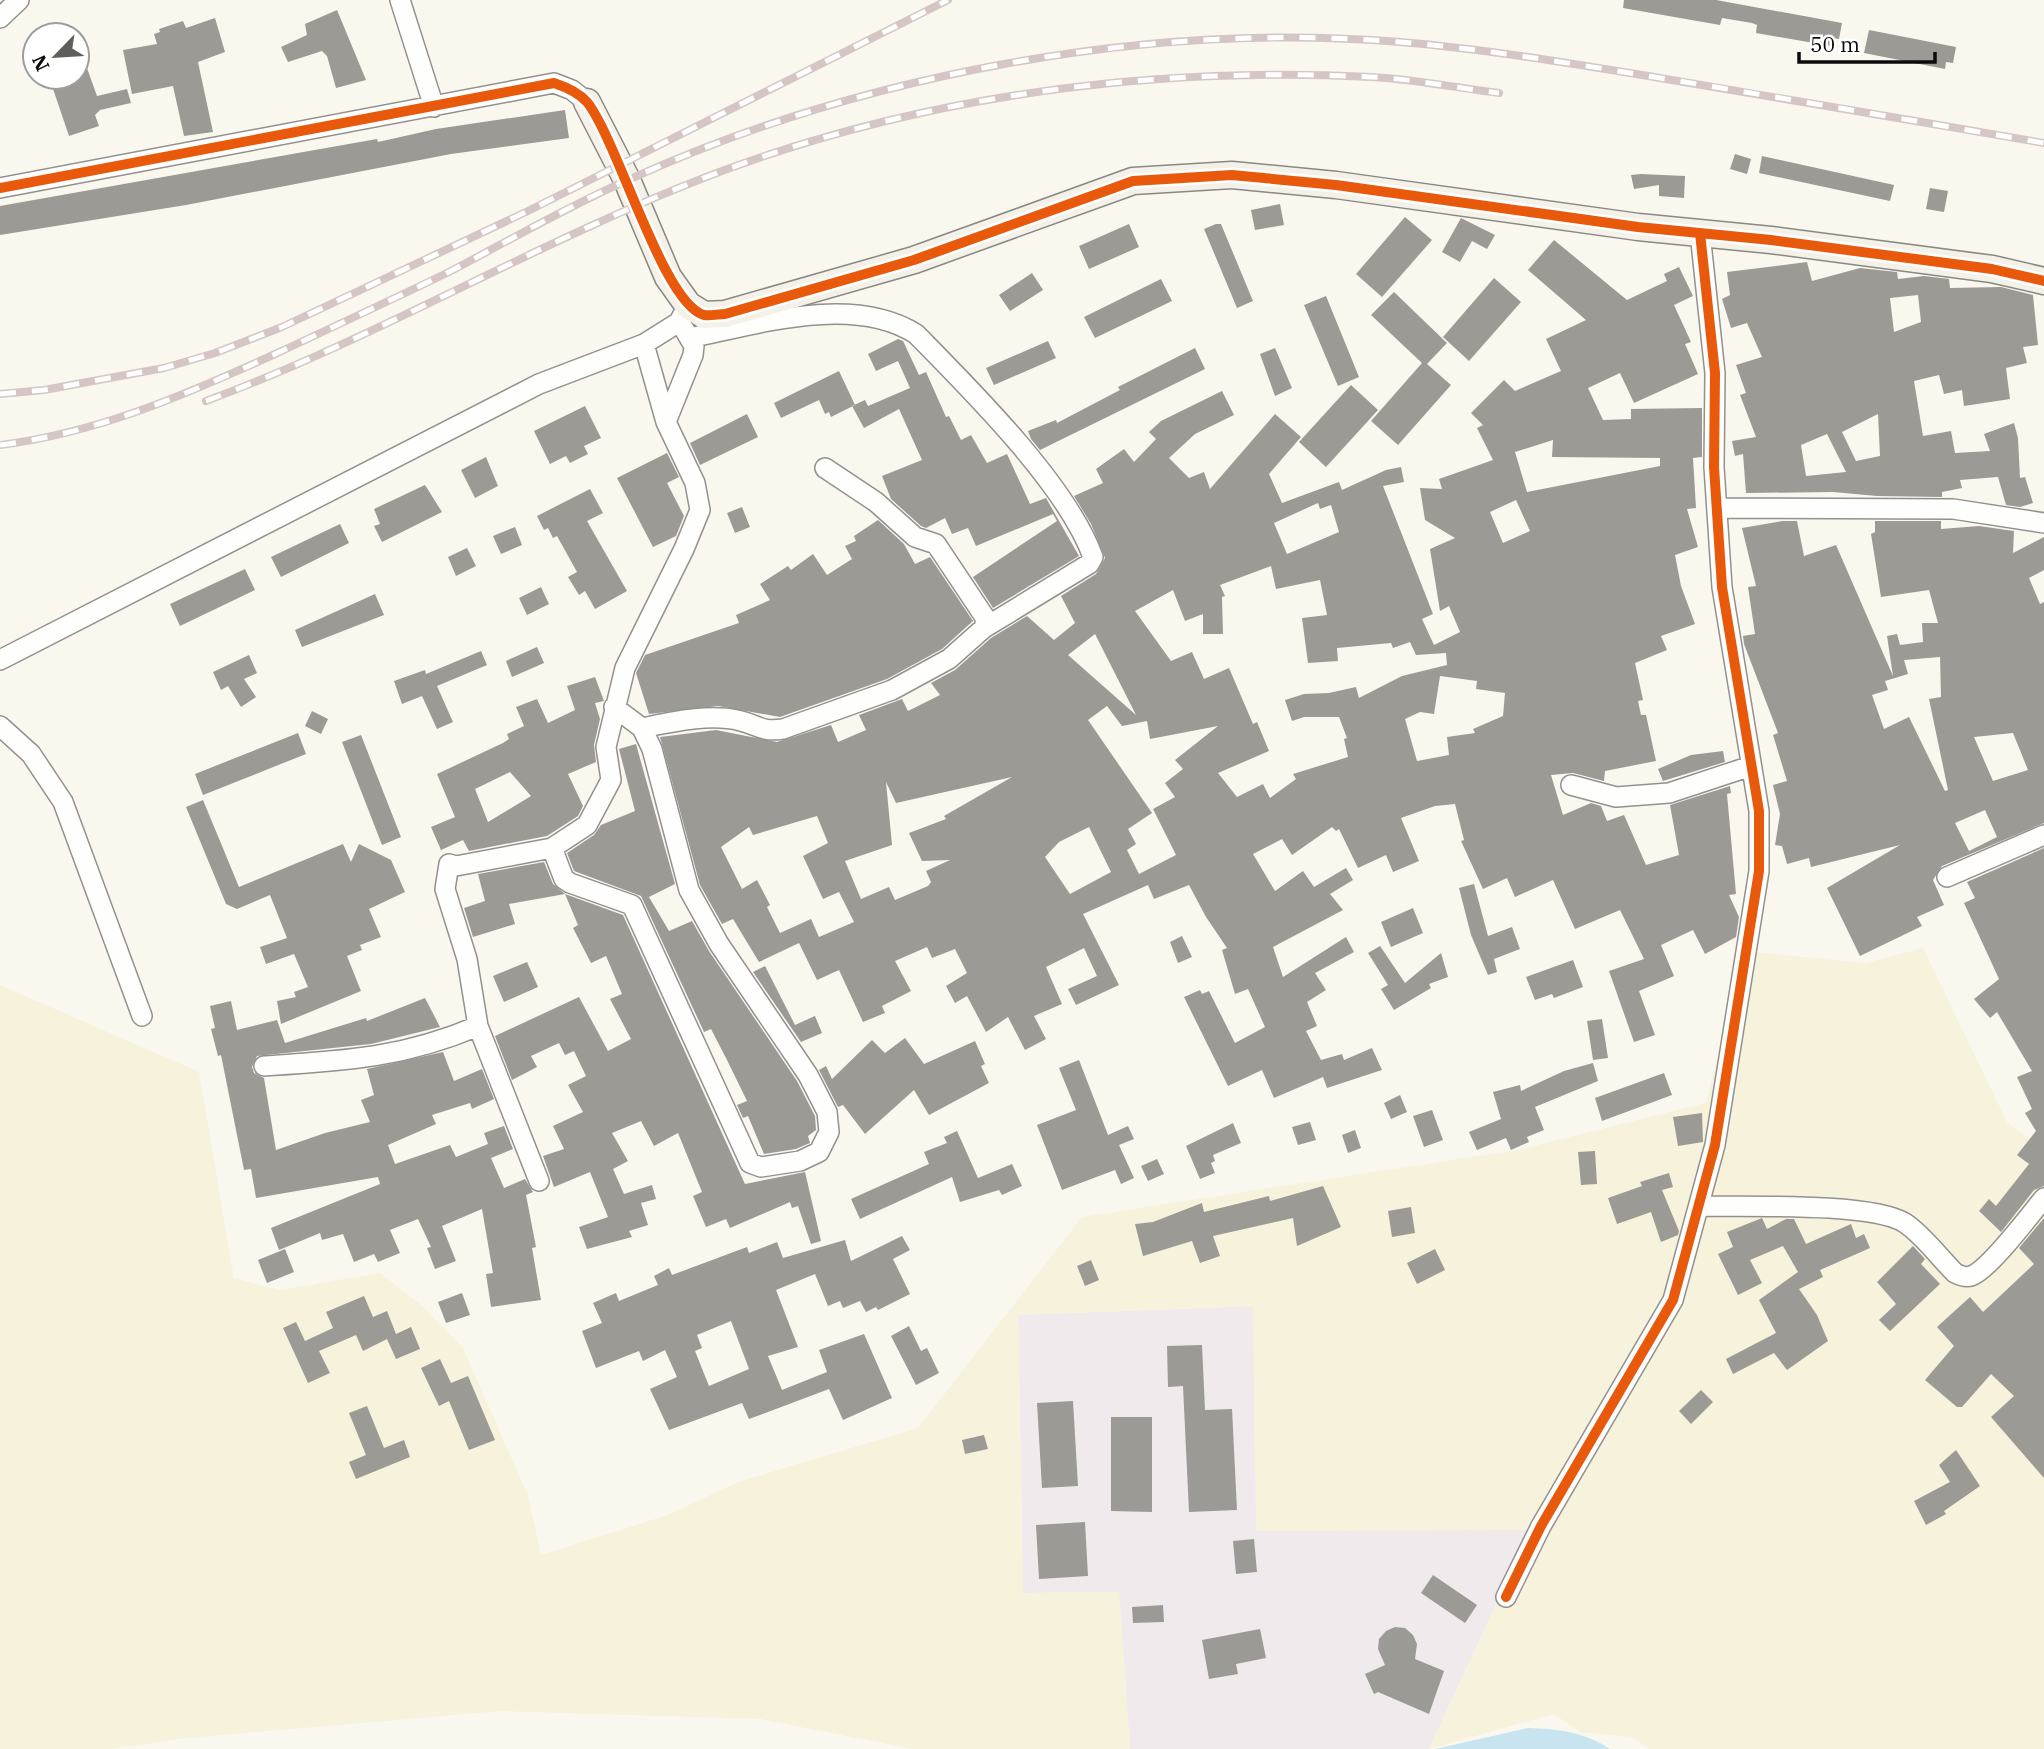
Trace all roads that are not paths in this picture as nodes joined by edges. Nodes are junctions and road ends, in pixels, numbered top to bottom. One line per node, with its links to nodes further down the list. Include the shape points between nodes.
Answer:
1 (19, 0): 3 (street)
2 (400, 0): 5 (street)
3 (0, 18)
4 (587, 102): 5 (street, via 554,83); 9 (street, via 627,180)
5 (434, 107): 6 (street)
6 (0, 188)
7 (1700, 233): 8 (street, via 1992,269); 9 (street, via 1336,185 1232,174 1175,176 1133,181 914,260); 13 (street, via 1715,373)
8 (2044, 282)
9 (686, 322): 10 (street); 11 (street, via 693,355); 15 (street, via 802,315 896,321 916,334 1044,475 1093,558)
10 (644, 344): 11 (street); 16 (street, via 539,384)
11 (666, 422): 17 (street, via 695,482 700,510 625,668)
12 (825, 468): 15 (street, via 876,502 915,537 936,544 986,619)
13 (1718, 508): 14 (street, via 1953,509); 20 (street, via 1728,636)
14 (2044, 523)
15 (984, 628): 19 (street, via 949,659 892,690 783,729 764,732 741,721 716,719)
16 (0, 660)
17 (614, 706): 19 (street); 23 (street, via 607,747 611,780 587,825)
18 (0, 726): 25 (street, via 31,754 63,803)
19 (642, 727): 23 (street, via 671,812 689,890 827,1112 829,1132 818,1152 800,1161 761,1167 750,1163 632,905 569,883)
20 (1751, 766): 21 (street, via 1669,793 1616,797); 30 (street, via 1759,811 1759,872 1718,1131)
21 (1571, 785)
22 (2044, 835): 24 (street)
23 (552, 848): 26 (street, via 449,864 445,873)
24 (1947, 877)
25 (142, 1016)
26 (478, 1026): 27 (street, via 393,1055); 28 (street)
27 (264, 1066)
28 (539, 1181)
29 (2044, 1198): 30 (street, via 1992,1258 1971,1276 1962,1277 1906,1224 1890,1216 1818,1208)
30 (1700, 1206): 31 (street, via 1673,1300 1541,1526)
31 (1506, 1597)

